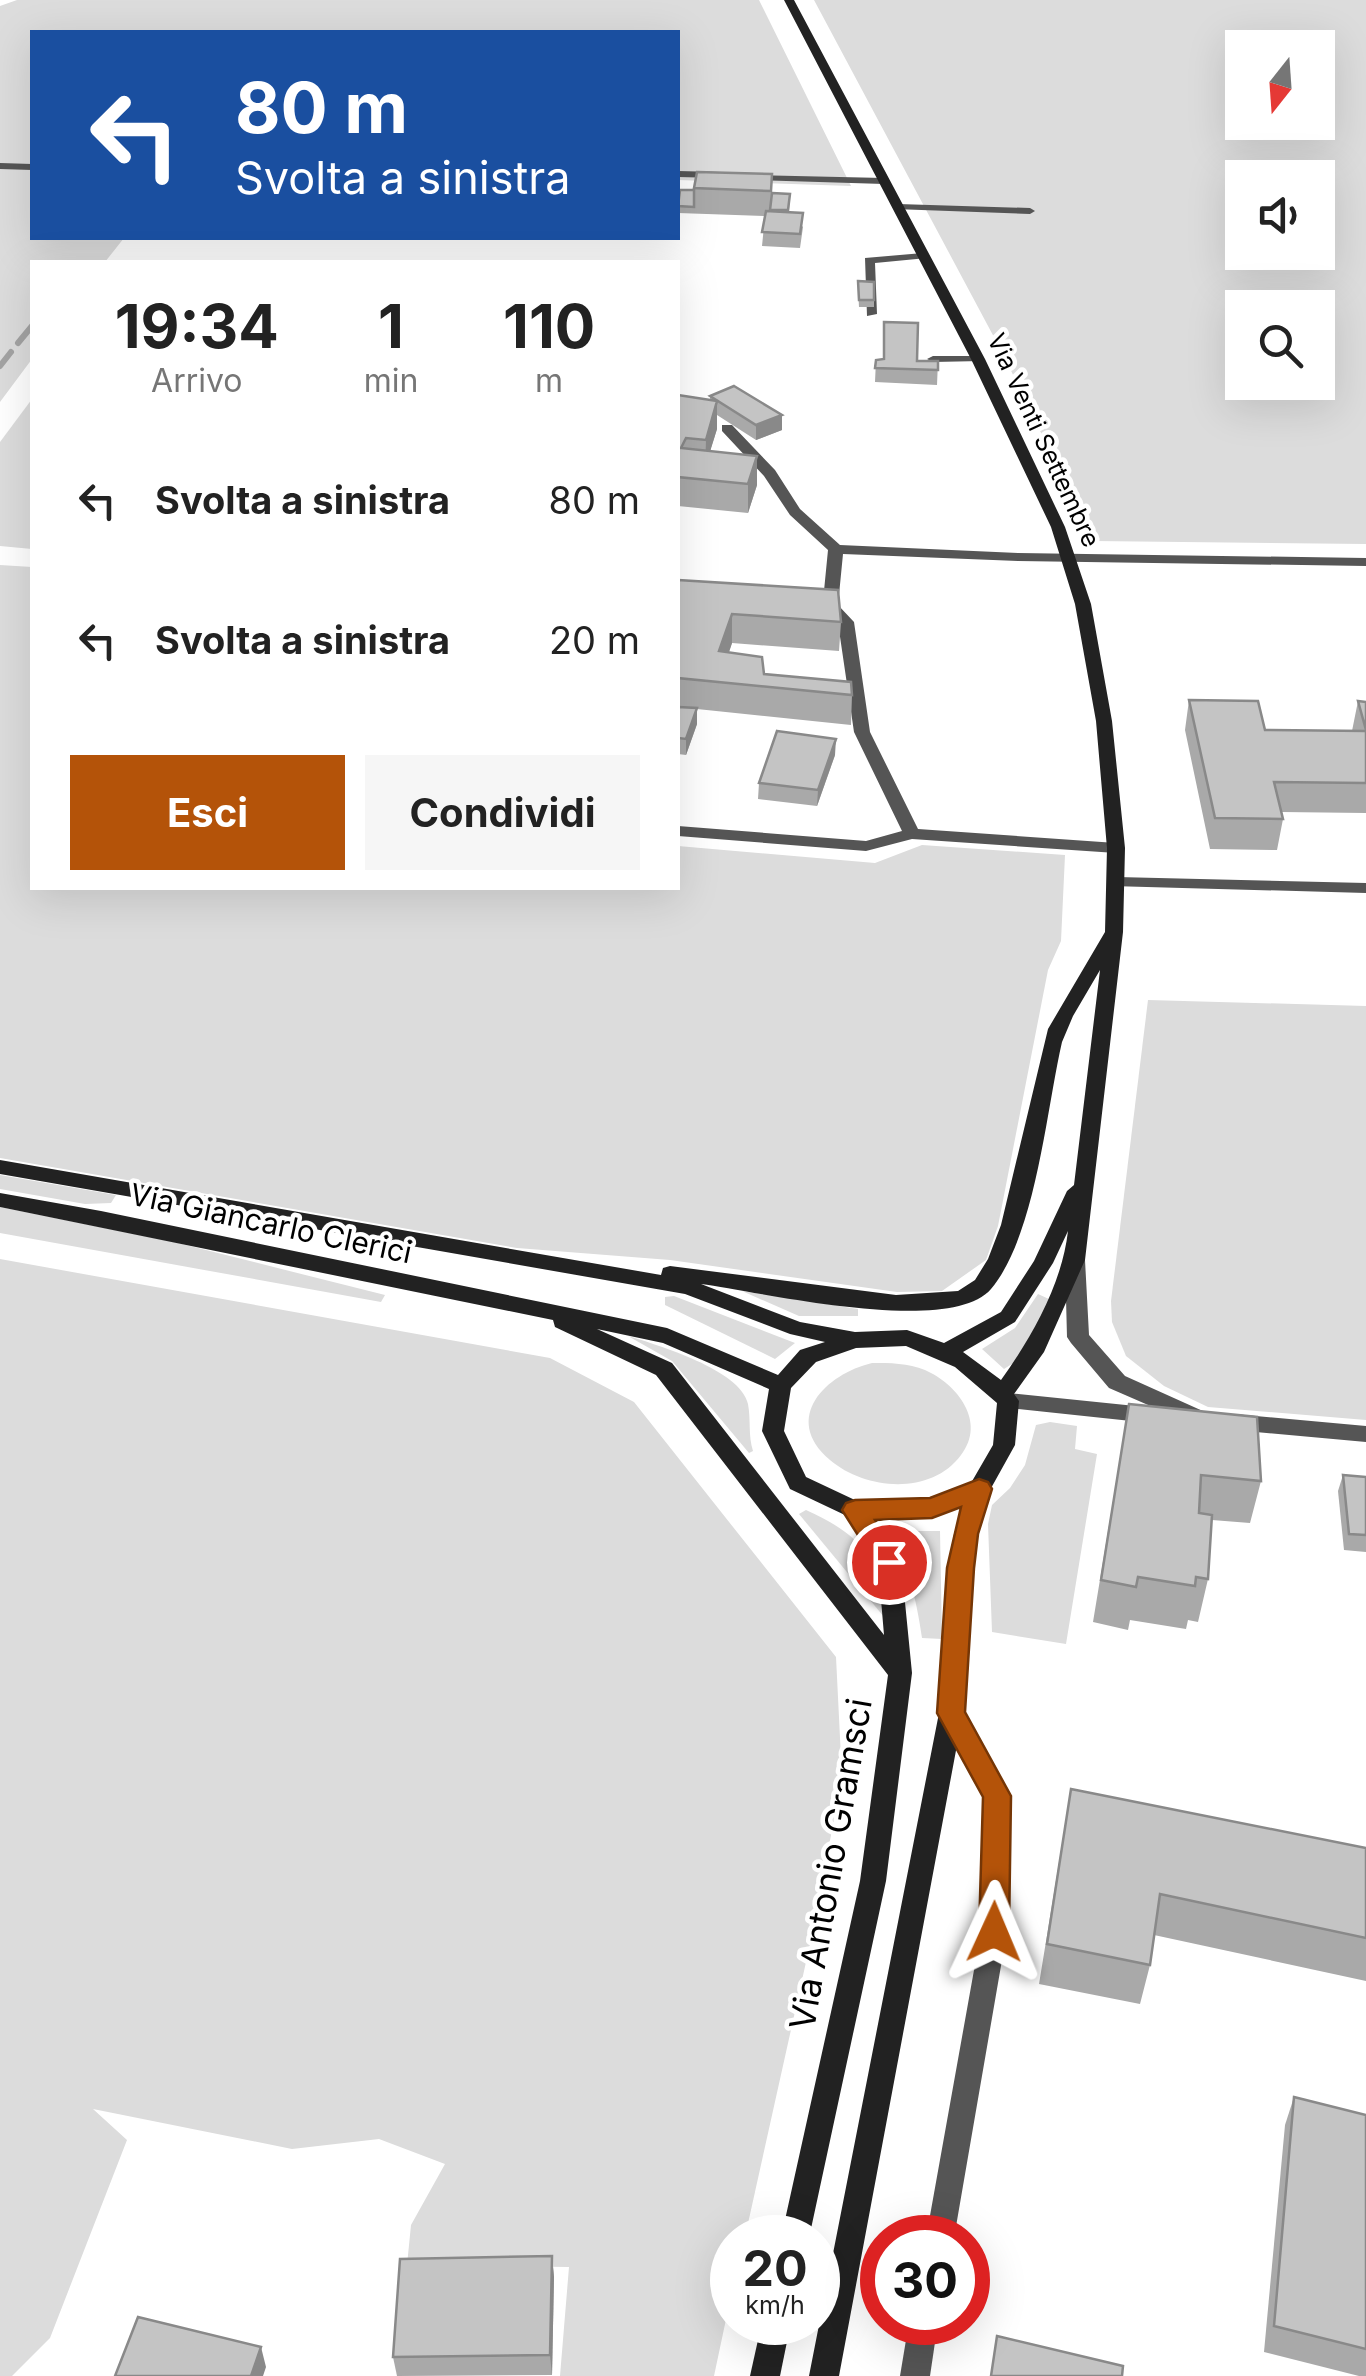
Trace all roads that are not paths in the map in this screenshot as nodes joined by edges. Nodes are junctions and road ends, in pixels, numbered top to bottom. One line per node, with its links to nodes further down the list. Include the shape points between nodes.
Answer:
1 (789, 0): 5 (street, Via Venti Settembre)
2 (0, 166): 3 (lane)
3 (30, 167)
4 (680, 174): 5 (lane)
5 (884, 181): 6 (street, Via Venti Settembre)
6 (898, 207): 7 (lane); 8 (street, Via Venti Settembre)
7 (1030, 211)
8 (923, 256): 9 (lane, via 869,260); 10 (street, Via Venti Settembre)
9 (871, 314)
10 (978, 359): 11 (lane); 14 (street, Via Venti Settembre)
11 (932, 360)
12 (727, 428): 13 (street, via 770,472 796,512)
13 (836, 548): 14 (street); 17 (street)
14 (1070, 557): 15 (street); 20 (street, Via Venti Settembre, via 1104,721)
15 (1366, 562)
16 (811, 604): 17 (street)
17 (830, 606): 19 (street, via 846,622 862,732)
18 (680, 830): 19 (street, via 866,846)
19 (912, 834): 20 (street)
20 (1116, 848): 21 (street, Via Venti Settembre)
21 (1116, 882): 22 (street); 23 (street, Via Venti Settembre)
22 (1366, 888)
23 (1114, 932): 25 (street, Via Venti Settembre); 29 (street, Via Venti Settembre, via 1054,1038 1008,1243 984,1288)
24 (0, 1167): 27 (street, Via Giancarlo Clerici)
25 (1087, 1171): 28 (street, Via Venti Settembre); 32 (street, Via Venti Settembre, via 1043,1263 1008,1317)
26 (0, 1200): 30 (street, Via Giancarlo Clerici)
27 (522, 1260): 29 (street, Via Giancarlo Clerici, via 716,1277 888,1304); 31 (street, Via Giancarlo Clerici, via 688,1287 798,1329)
28 (1075, 1260): 34 (street, Via Venti Settembre); 35 (street, via 1078,1337 1117,1382)
29 (968, 1297)
30 (529, 1307): 33 (street, Via Giancarlo Clerici, via 668,1336); 39 (street, Via Giancarlo Clerici, via 664,1369)
31 (854, 1340): 32 (street, via 906,1338); 33 (street, via 808,1356)
32 (948, 1351): 34 (street, via 981,1371)
33 (781, 1384): 38 (street, via 774,1431 798,1484)
34 (1005, 1398): 35 (street); 37 (street, via 1004,1445)
35 (1199, 1419): 36 (street)
36 (1366, 1434)
37 (979, 1489): 38 (street, via 932,1508); 40 (street, via 960,1568)
38 (855, 1510): 39 (street, Via Antonio Gramsci, via 889,1562)
39 (900, 1673): 41 (street, Via Antonio Gramsci, via 873,1881)
40 (951, 1713): 42 (street, via 997,1796 994,1932); 46 (street)
41 (801, 2215)
42 (944, 2215)
43 (772, 2345): 45 (street)
44 (920, 2345): 47 (street)
45 (766, 2376)
46 (824, 2376)
47 (915, 2376)

